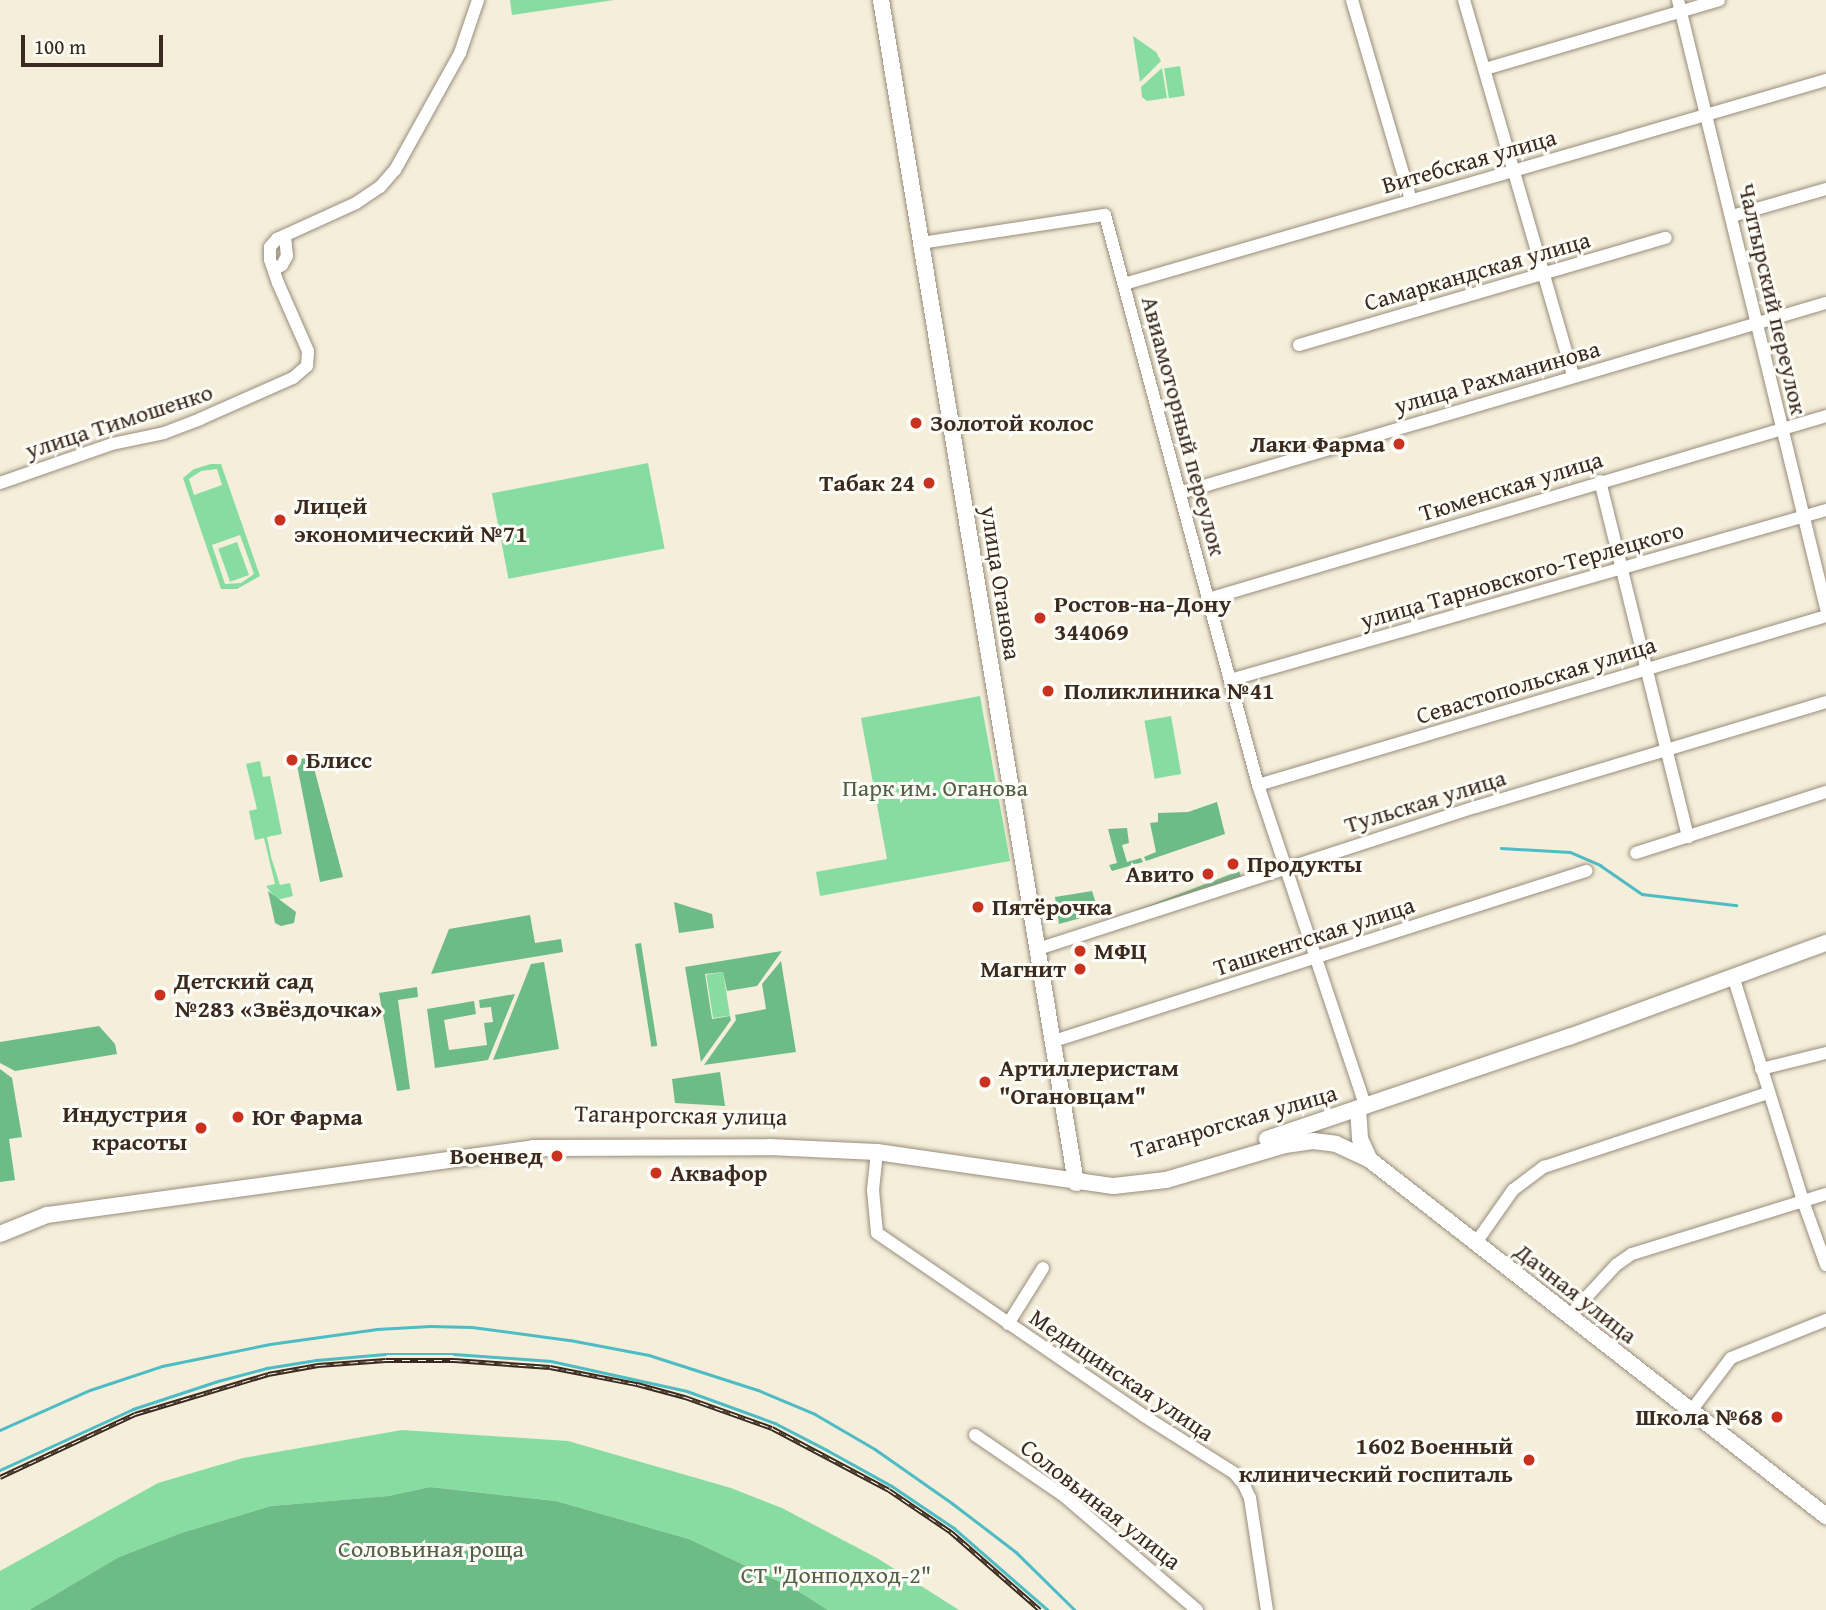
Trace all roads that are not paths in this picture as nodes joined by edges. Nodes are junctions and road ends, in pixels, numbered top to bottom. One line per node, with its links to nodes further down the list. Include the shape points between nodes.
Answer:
1 (478, 0): 25 (street, улица Тимошенко, via 460,52 396,170 356,203 285,237 287,256 274,270 308,351 307,366 293,377 164,433 112,444)
2 (881, 0): 15 (main road, улица Оганова)
3 (1352, 0): 12 (street)
4 (1464, 0): 7 (street)
5 (1719, 0): 6 (street)
6 (1679, 5): 7 (street); 9 (street, Чалтырский переулок)
7 (1485, 69): 10 (street)
8 (1826, 80): 9 (street, Витебская улица)
9 (1706, 116): 10 (street, Витебская улица); 13 (street, Чалтырский переулок)
10 (1514, 169): 12 (street, Витебская улица); 16 (street)
11 (1826, 189): 13 (street)
12 (1411, 200): 17 (street, Витебская улица)
13 (1732, 216): 19 (street, Чалтырский переулок)
14 (1666, 238): 16 (street, Самаркандская улица)
15 (921, 243): 17 (street, Авиамоторный переулок, via 1105,215); 44 (main road, улица Оганова)
16 (1545, 274): 20 (street, Самаркандская улица); 21 (street)
17 (1124, 284): 26 (street, Авиамоторный переулок)
18 (1826, 303): 19 (street, улица Рахманинова)
19 (1758, 323): 21 (street, улица Рахманинова); 23 (street, Чалтырский переулок)
20 (1299, 345)
21 (1573, 376): 26 (street, улица Рахманинова)
22 (1826, 416): 23 (street, Тюменская улица)
23 (1782, 430): 24 (street, Тюменская улица); 28 (street, Чалтырский переулок)
24 (1600, 481): 29 (street); 30 (street, Тюменская улица)
25 (0, 483)
26 (1180, 493): 30 (street, Авиамоторный переулок)
27 (1826, 510): 28 (street, улица Тарновского-Терлецкого)
28 (1804, 516): 29 (street, улица Тарновского-Терлецкого); 31 (street, Чалтырский переулок)
29 (1623, 568): 33 (street); 34 (street, улица Тарновского-Терлецкого)
30 (1208, 599): 34 (street, Авиамоторный переулок)
31 (1826, 608)
32 (1826, 616): 33 (street, Севастопольская улица)
33 (1647, 669): 36 (street); 37 (street, Севастопольская улица)
34 (1230, 680): 37 (street, Авиамоторный переулок)
35 (1826, 702): 36 (street, Тульская улица)
36 (1665, 749): 39 (street); 41 (street, Тульская улица)
37 (1258, 785): 41 (street, Авиамоторный переулок)
38 (1826, 792): 39 (street)
39 (1688, 837): 40 (street)
40 (1636, 853)
41 (1284, 867): 44 (street, Тульская улица); 45 (street, Авиамоторный переулок)
42 (1586, 871): 45 (street, Ташкентская улица)
43 (1826, 943): 46 (main road, Таганрогская улица)
44 (1038, 949): 47 (main road, улица Оганова)
45 (1314, 958): 47 (street, Ташкентская улица); 51 (street, Авиамоторный переулок)
46 (1733, 976): 49 (street); 51 (main road, Таганрогская улица)
47 (1054, 1041): 56 (main road, улица Оганова)
48 (1826, 1052): 49 (street)
49 (1761, 1069): 50 (street)
50 (1768, 1093): 58 (street); 61 (street, via 1544,1167 1513,1190)
51 (1362, 1108): 55 (main road, Таганрогская улица, via 1360,1139); 56 (main road, Таганрогская улица, via 1164,1170)
52 (1285, 1144): 55 (main road, Дачная улица, via 1336,1144); 56 (main road, Таганрогская улица, via 1166,1180 1114,1186)
53 (877, 1148): 54 (main road, Таганрогская улица, via 558,1146); 56 (main road, Таганрогская улица); 66 (street, Медицинская улица, via 873,1190 877,1233)
54 (407, 1158): 59 (main road, Таганрогская улица, via 45,1205); 60 (main road, Таганрогская улица, via 47,1215)
55 (1370, 1160): 61 (main road, Дачная улица)
56 (1076, 1178)
57 (1826, 1194): 58 (street)
58 (1803, 1201): 62 (street); 64 (street, via 1632,1254)
59 (0, 1222)
60 (0, 1234)
61 (1475, 1244): 64 (main road, Дачная улица)
62 (1826, 1265)
63 (1044, 1268): 66 (street, Медицинская улица)
64 (1569, 1316): 67 (main road, Дачная улица)
65 (1826, 1320): 67 (street, via 1731,1358)
66 (1008, 1324): 71 (street, Медицинская улица, via 1234,1473 1250,1497)
67 (1691, 1411): 69 (main road, Дачная улица)
68 (975, 1435): 70 (street, Соловьиная улица, via 1065,1496)
69 (1826, 1516)
70 (1197, 1610)
71 (1267, 1610)

